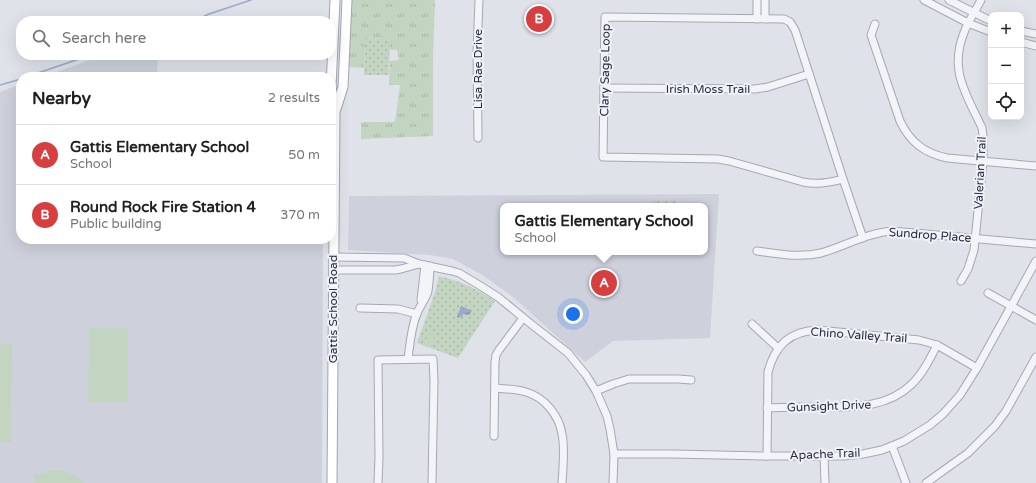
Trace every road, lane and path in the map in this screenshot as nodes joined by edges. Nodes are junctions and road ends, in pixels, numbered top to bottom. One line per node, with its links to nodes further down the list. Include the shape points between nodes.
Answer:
1 (335, 0): 10 (main road, Gattis School Road)
2 (347, 0): 25 (main road, Gattis School Road, via 343,87)
3 (478, 0): 26 (street, Lisa Rae Drive)
4 (757, 0): 11 (street)
5 (766, 0): 12 (street)
6 (924, 0): 14 (street)
7 (949, 0): 9 (street)
8 (981, 0): 9 (street, Valerian Trail)
9 (974, 13): 13 (street); 14 (street, Valerian Trail)
10 (334, 16)
11 (757, 19): 12 (street, Clary Sage Loop); 24 (street, Clary Sage Loop, via 605,18)
12 (765, 19): 23 (street, Clary Sage Loop, via 784,19 793,25)
13 (988, 20)
14 (968, 23): 16 (street); 27 (street, Valerian Trail, via 958,50 959,76 982,128)
15 (875, 24): 27 (street, via 871,35 900,121 910,139 938,156)
16 (988, 31)
17 (1024, 32): 18 (street)
18 (1036, 34)
19 (1024, 43): 20 (street)
20 (1036, 46)
21 (332, 60): 22 (main road, Gattis School Road)
22 (332, 72)
23 (809, 74): 24 (street, Irish Moss Trail, via 755,89); 29 (street, Clary Sage Loop)
24 (604, 88): 29 (street, Clary Sage Loop, via 603,158 718,160 812,184)
25 (336, 107)
26 (478, 138)
27 (983, 161): 28 (street); 31 (street, Valerian Trail)
28 (1036, 166)
29 (843, 179): 30 (street, Clary Sage Loop)
30 (863, 238): 31 (street, Sundrop Place, via 892,232); 34 (street, Sundrop Place, via 810,255)
31 (976, 238): 33 (street, Sundrop Place); 39 (street, Valerian Trail, via 972,258)
32 (334, 244): 35 (main road, Gattis School Road)
33 (1036, 244)
34 (757, 251)
35 (334, 257): 37 (street, via 404,258); 38 (main road, Gattis School Road)
36 (1036, 261): 41 (street, Apache Trail)
37 (425, 265): 38 (street, via 401,270); 43 (street, via 428,292); 44 (street, via 459,273 493,294)
38 (334, 270): 61 (main road, Gattis School Road)
39 (961, 281)
40 (988, 293): 41 (street)
41 (1011, 306): 45 (street); 51 (street, Apache Trail)
42 (360, 308): 43 (street, via 398,309)
43 (417, 314): 50 (street)
44 (523, 318): 53 (street, via 496,355); 54 (street, via 568,353)
45 (1036, 320)
46 (752, 324): 48 (street)
47 (937, 345): 48 (street, Chino Valley Trail, via 915,339 810,330 794,335); 51 (street, Chino Valley Trail); 55 (street, Gunsight Drive, via 912,384 895,397 878,404 858,407)
48 (778, 348): 55 (street, Chino Valley Trail, via 768,372)
49 (1036, 357): 68 (street, via 996,426 968,453)
50 (408, 359): 62 (street, via 378,360); 63 (street, via 432,359)
51 (977, 368): 57 (street, Apache Trail, via 960,395 943,414 916,434)
52 (691, 380): 54 (street, via 629,379)
53 (495, 388): 56 (street); 64 (street, via 516,389 529,393 545,403 554,413 562,434)
54 (596, 391): 58 (street, via 607,416)
55 (767, 408): 59 (street, Chino Valley Trail)
56 (494, 436)
57 (892, 446): 60 (street, Apache Trail, via 863,454); 67 (street)
58 (614, 454): 59 (street, Apache Trail); 65 (street)
59 (767, 456): 60 (street, Apache Trail)
60 (824, 456): 66 (street)
61 (332, 483)
62 (378, 483)
63 (432, 483)
64 (562, 483)
65 (613, 483)
66 (825, 483)
67 (906, 483)
68 (926, 483)

